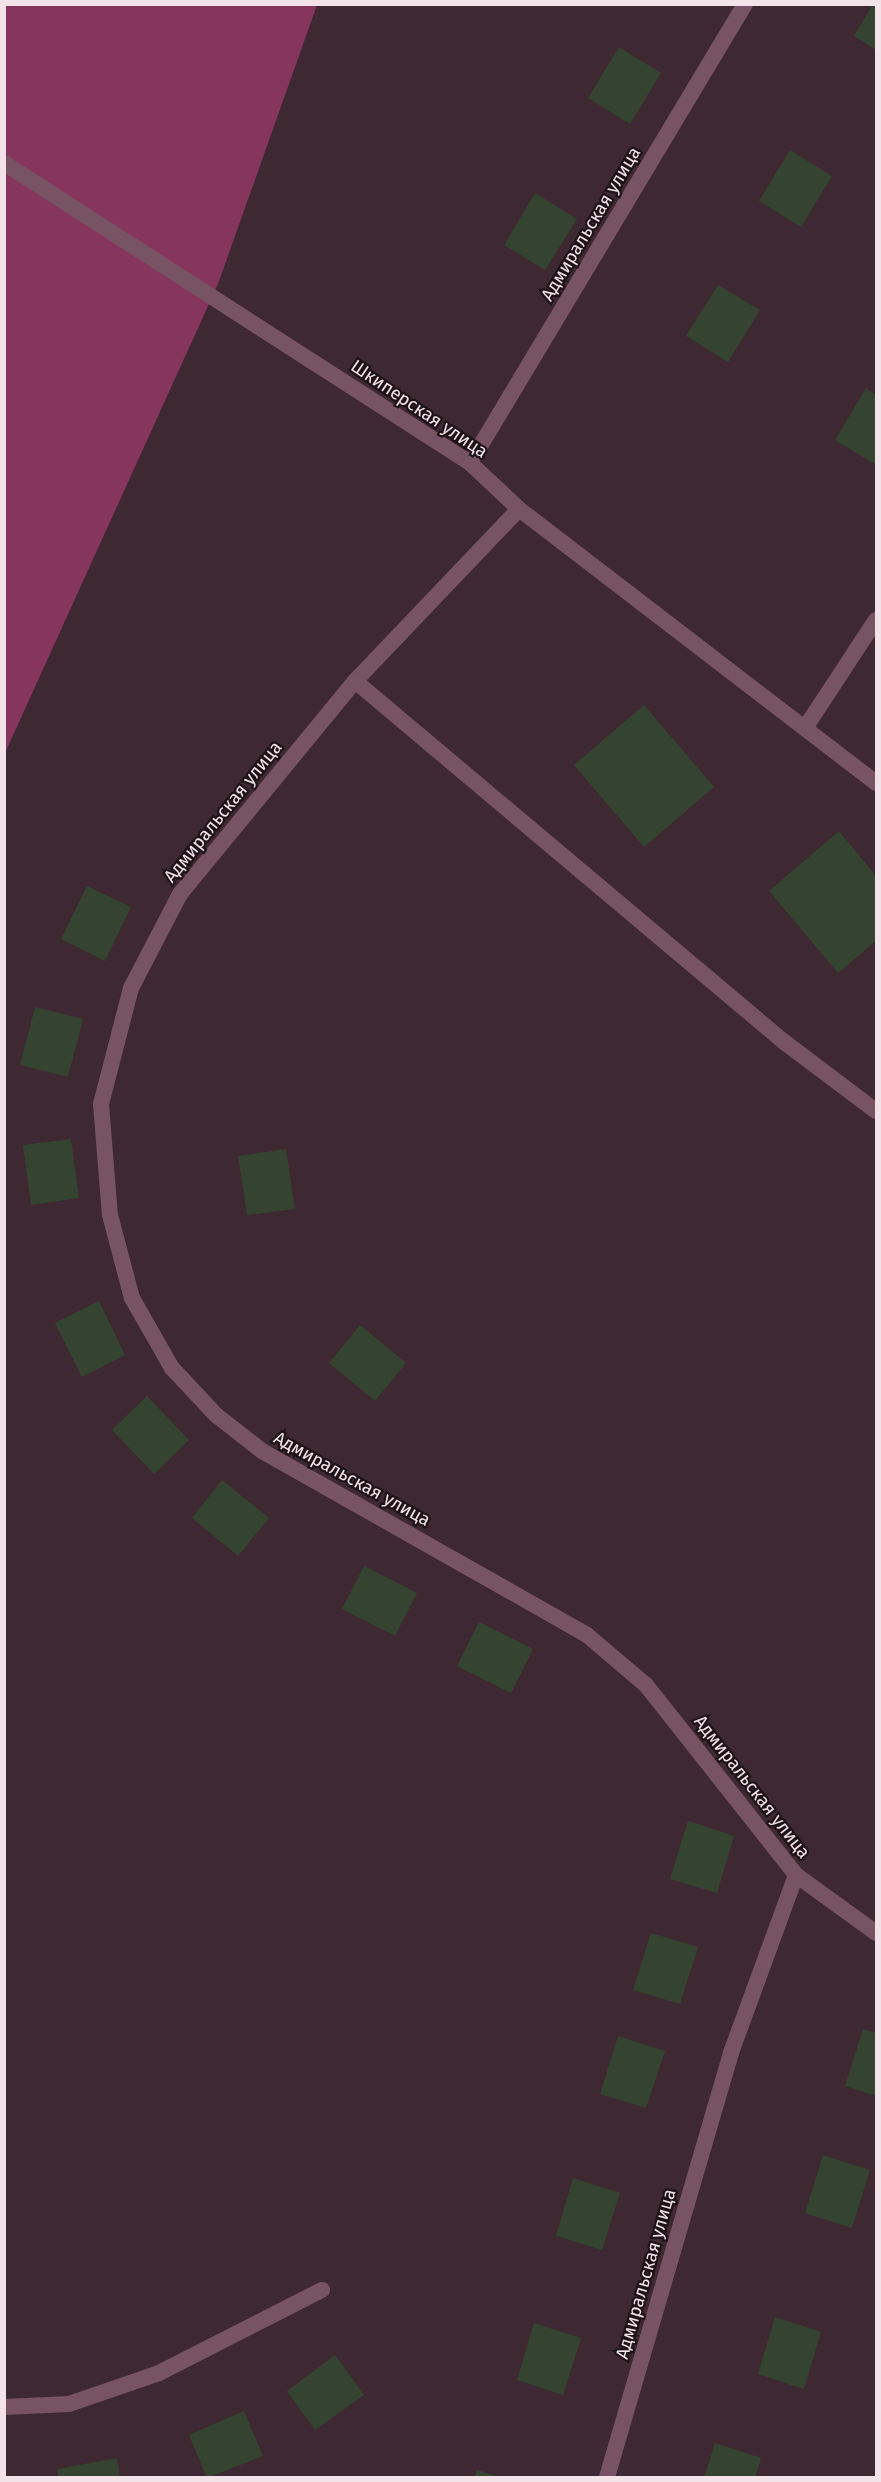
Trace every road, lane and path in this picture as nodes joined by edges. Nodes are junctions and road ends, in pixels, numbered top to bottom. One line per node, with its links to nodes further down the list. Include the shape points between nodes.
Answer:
1 (745, 4): 3 (street, Адмиральская улица)
2 (4, 162): 3 (street, Шкиперская улица)
3 (470, 463): 4 (street, Шкиперская улица)
4 (519, 509): 6 (street, Адмиральская улица); 7 (street, Шкиперская улица)
5 (876, 620): 7 (street)
6 (355, 681): 9 (street, via 783,1041); 10 (street, Адмиральская улица, via 180,894 131,988 101,1104 110,1215 132,1298 172,1368 216,1415 262,1451 512,1588 587,1635 646,1685)
7 (805, 728): 8 (street, Шкиперская улица)
8 (876, 783)
9 (876, 1111)
10 (796, 1875): 11 (street); 14 (street, Адмиральская улица, via 732,2054)
11 (876, 1933)
12 (322, 2290): 13 (street, via 159,2373 69,2404)
13 (4, 2407)
14 (607, 2478)

